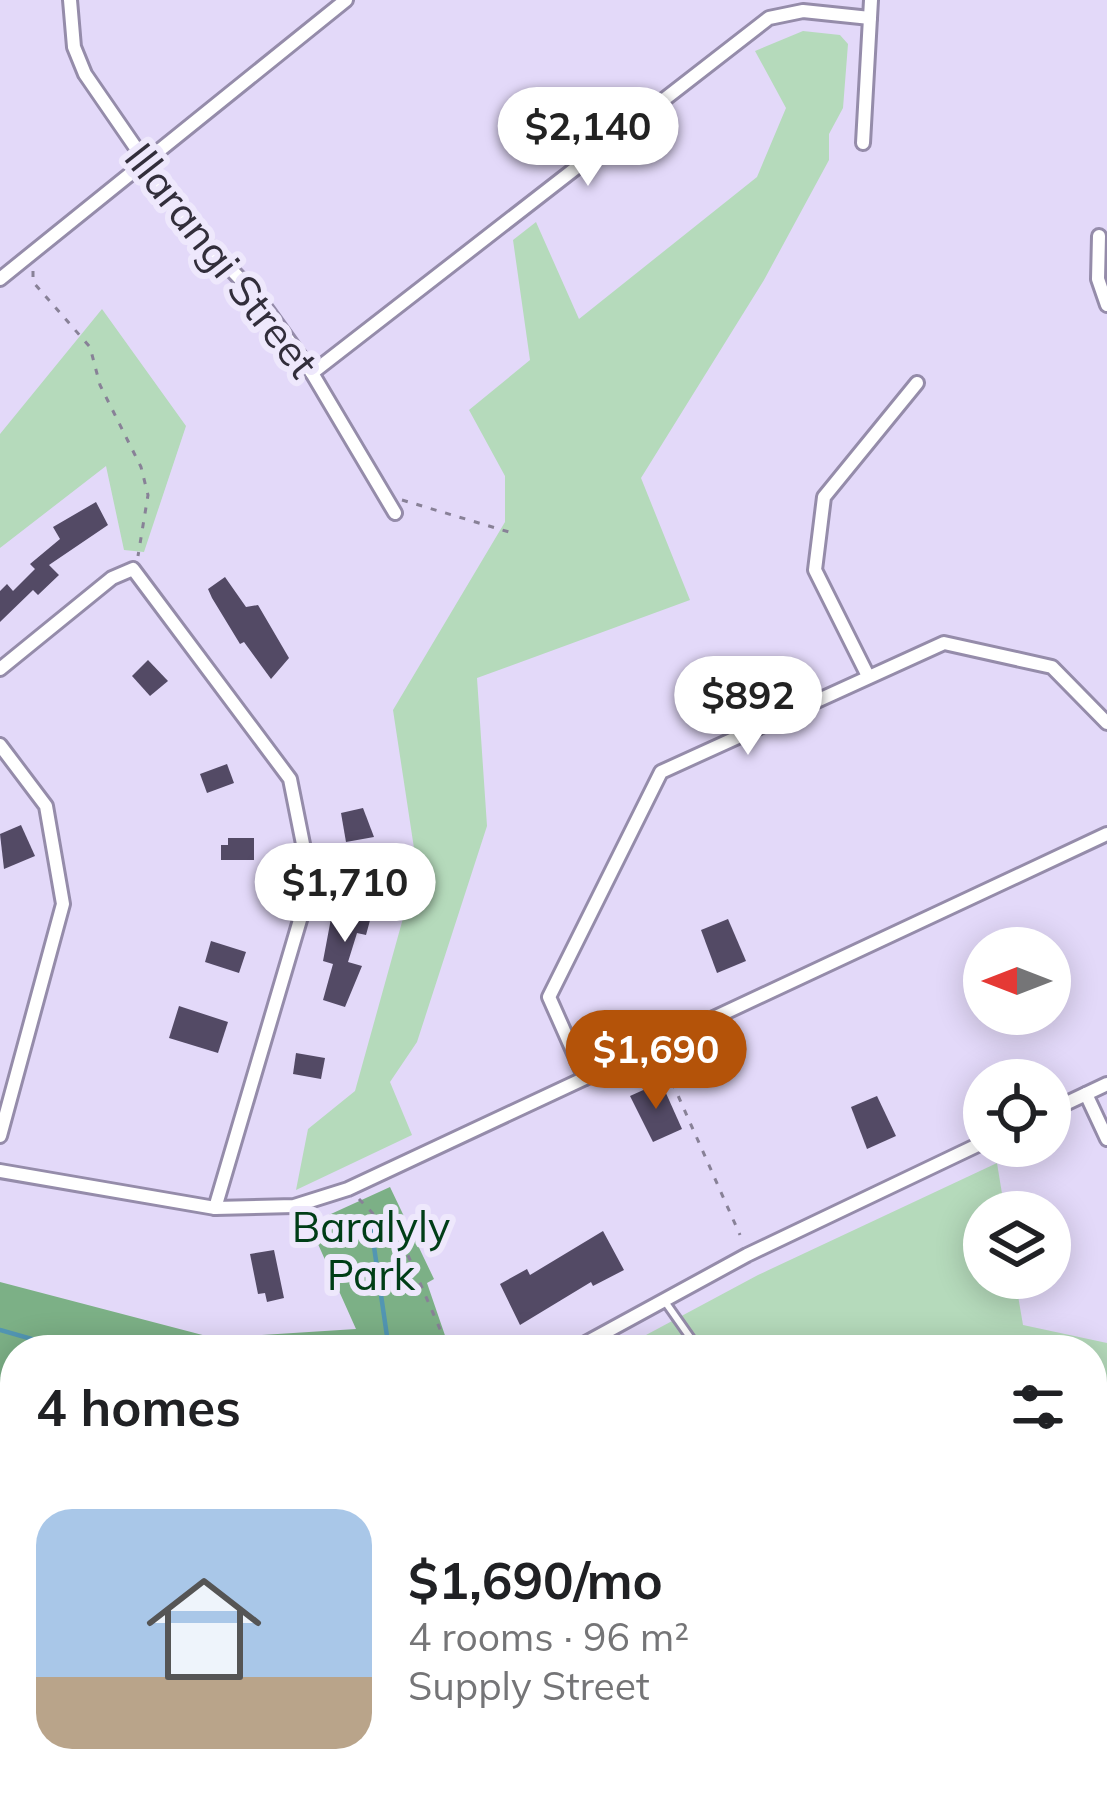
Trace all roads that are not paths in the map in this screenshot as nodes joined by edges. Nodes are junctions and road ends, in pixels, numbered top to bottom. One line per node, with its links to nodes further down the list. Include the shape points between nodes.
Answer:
1 (70, 0): 6 (street, Illarangi Street, via 85,74)
2 (346, 0): 6 (street)
3 (871, 0): 4 (street)
4 (870, 18): 5 (street); 10 (street, via 803,11 769,18)
5 (863, 143)
6 (143, 162): 8 (street); 10 (street, Illarangi Street)
7 (1099, 236): 9 (street)
8 (0, 279)
9 (1107, 305)
10 (312, 373): 12 (street, Illarangi Street)
11 (917, 383): 14 (street, via 824,497 815,570)
12 (395, 513)
13 (0, 669): 26 (street, via 133,569 290,779 307,864 305,903)
14 (868, 676): 15 (street, via 944,643 1052,667); 18 (street, via 662,772 549,997)
15 (1107, 723)
16 (0, 746): 22 (street, via 46,806 63,904)
17 (1107, 834): 18 (street)
18 (585, 1078): 26 (street, via 346,1190 294,1206)
19 (1107, 1084): 20 (street)
20 (1086, 1094): 21 (street); 23 (street)
21 (1071, 1101)
22 (0, 1136)
23 (1107, 1139)
24 (963, 1152): 27 (street)
25 (0, 1171): 26 (street)
26 (215, 1208)
27 (664, 1300): 28 (street); 29 (lane)
28 (600, 1335)
29 (688, 1335)

